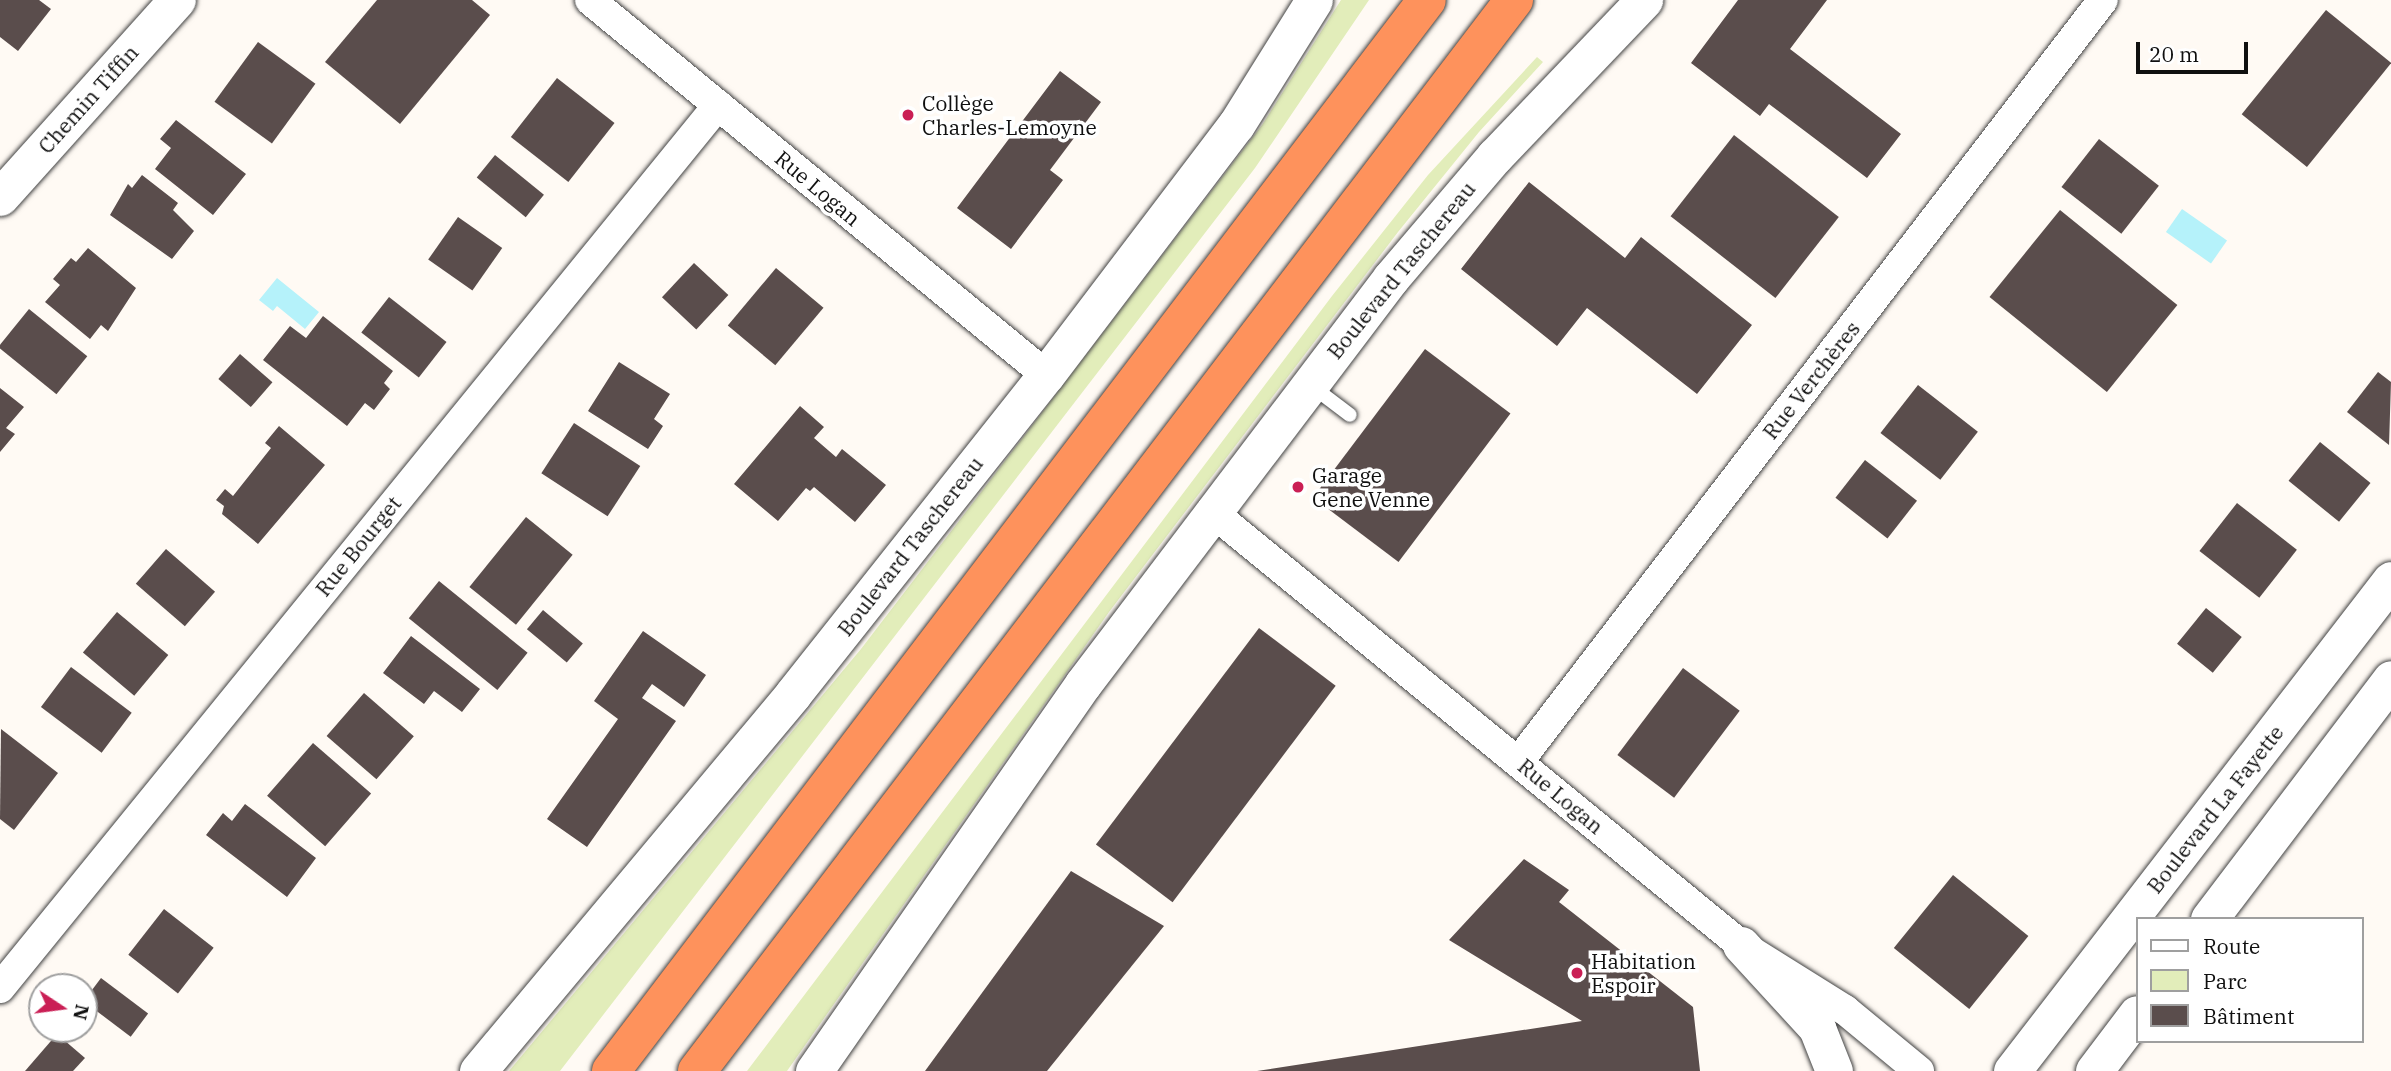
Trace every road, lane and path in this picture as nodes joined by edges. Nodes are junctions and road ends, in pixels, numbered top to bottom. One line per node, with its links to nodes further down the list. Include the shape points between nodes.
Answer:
1 (177, 0): 9 (street, Chemin Tiffin)
2 (590, 0): 8 (street, Rue Logan)
3 (1314, 0): 10 (street, Boulevard Taschereau, via 1236,125)
4 (1427, 0): 22 (highway)
5 (1514, 0): 23 (highway)
6 (1644, 0): 11 (street, Boulevard Taschereau, via 1462,193)
7 (2103, 0): 16 (street, Rue Verchères)
8 (718, 105): 10 (street, Rue Logan); 19 (street, Rue Bourget)
9 (0, 197)
10 (1046, 375): 21 (street, Boulevard Taschereau, via 793,694)
11 (1309, 384): 12 (lane); 13 (street, Boulevard Taschereau)
12 (1350, 415)
13 (1211, 512): 16 (street, Rue Logan); 24 (street, Boulevard Taschereau, via 1083,684)
14 (2391, 580): 27 (street, Boulevard La Fayette)
15 (2391, 679): 17 (street)
16 (1519, 761): 18 (street, Rue Logan)
17 (2211, 917)
18 (1741, 946): 25 (street, via 1817,1028); 26 (street, Rue Logan, via 1844,1010)
19 (0, 988)
20 (2136, 1015): 28 (street)
21 (478, 1071)
22 (611, 1071)
23 (696, 1071)
24 (814, 1071)
25 (1834, 1071)
26 (1919, 1071)
27 (2012, 1071)
28 (2094, 1071)

